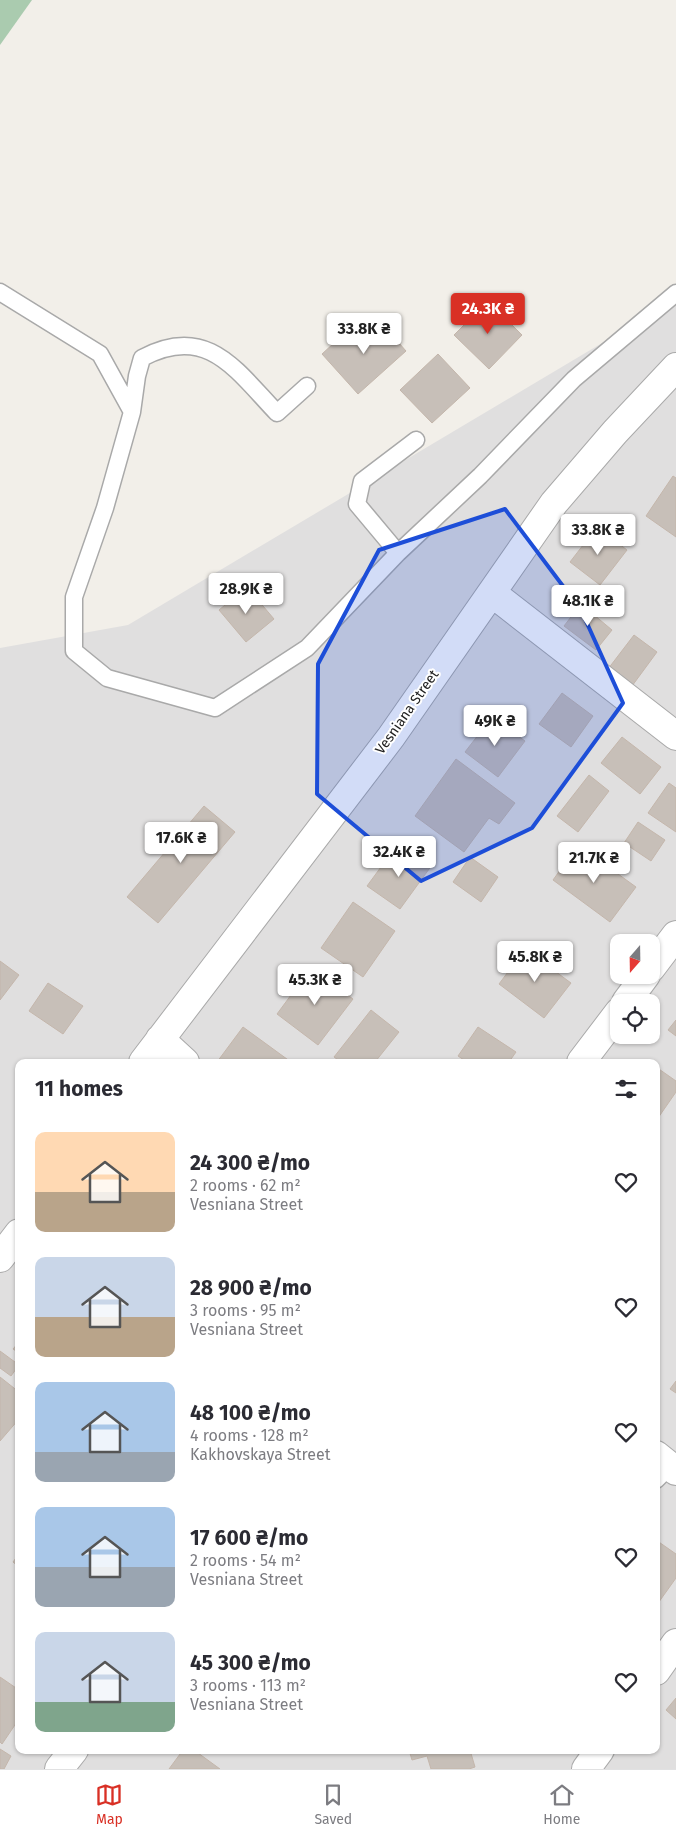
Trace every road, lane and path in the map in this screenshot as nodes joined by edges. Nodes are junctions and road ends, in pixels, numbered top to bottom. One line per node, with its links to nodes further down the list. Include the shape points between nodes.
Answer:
1 (0, 292): 5 (lane, via 100,354)
2 (676, 293): 7 (lane, via 574,379 480,476)
3 (676, 367): 8 (street, Vesniana Street, via 554,504)
4 (307, 386): 5 (lane, via 277,413 229,364 213,353 196,346 172,347 142,358 136,376)
5 (132, 412): 7 (lane, via 74,597 74,651 107,678 215,708 307,648)
6 (416, 440): 7 (lane, via 362,481 357,504)
7 (398, 553)
8 (492, 593): 9 (street); 13 (street, Vesniana Street, via 391,737)
9 (676, 736)
10 (676, 935): 11 (street)
11 (660, 956)
12 (610, 1024): 16 (street)
13 (160, 1039): 14 (street, Vesniana Street); 15 (street)
14 (145, 1059)
15 (183, 1059)
16 (583, 1059)
17 (15, 1238): 18 (street)
18 (0, 1258)
19 (676, 1643): 20 (street)
20 (660, 1665)
21 (71, 1754): 23 (street)
22 (597, 1754): 24 (street)
23 (59, 1769)
24 (586, 1769)

